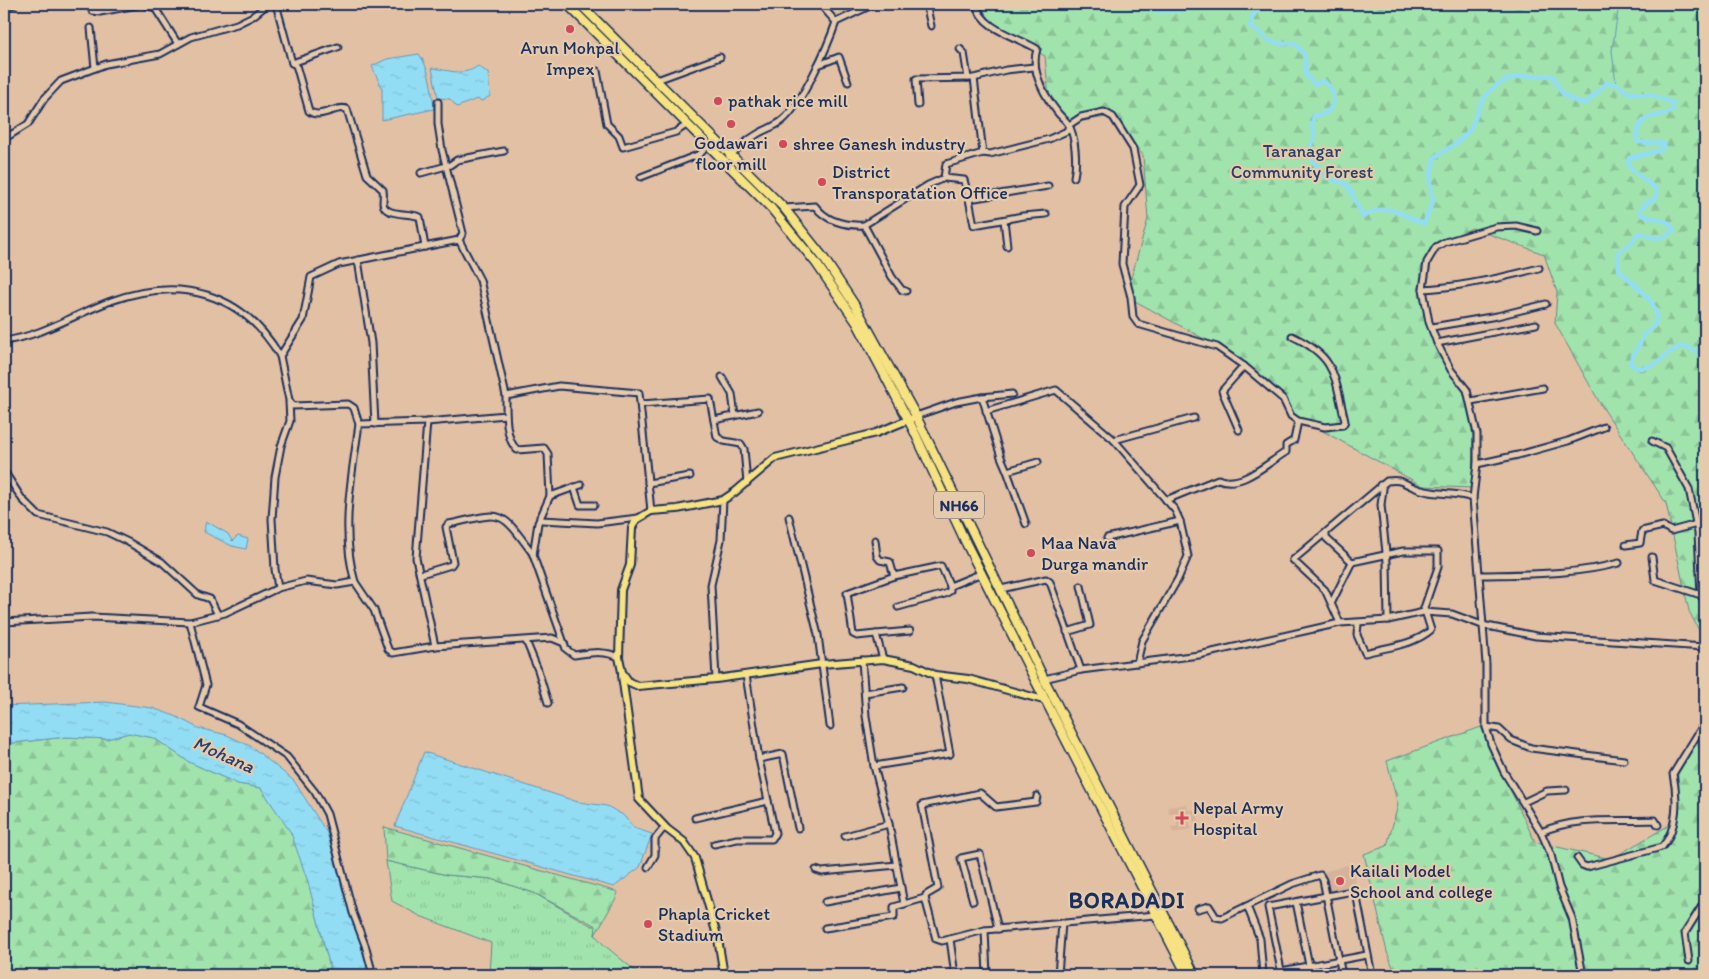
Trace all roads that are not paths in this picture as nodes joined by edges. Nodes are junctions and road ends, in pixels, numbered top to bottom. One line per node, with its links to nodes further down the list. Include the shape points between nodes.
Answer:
1 (15, 4): 12 (street)
2 (90, 4): 3 (street, via 92,11 100,12)
3 (142, 4): 16 (street, via 155,8)
4 (268, 4): 16 (street, via 237,24)
5 (276, 4): 20 (street)
6 (567, 4): 30 (highway, NH66)
7 (580, 4): 26 (highway, NH66)
8 (820, 4): 13 (street)
9 (874, 4): 13 (street)
10 (926, 4): 14 (street)
11 (976, 4): 22 (street, via 981,14 1006,35 1037,49)
12 (4, 7)
13 (836, 22): 21 (street)
14 (930, 26)
15 (91, 28): 23 (street)
16 (178, 44): 23 (street, via 160,54)
17 (338, 47): 20 (street)
18 (960, 49): 25 (street)
19 (720, 57): 26 (street)
20 (292, 63): 51 (street, via 296,65 312,113 347,109 368,175 383,190 385,210 420,217)
21 (817, 65): 27 (street, via 839,57); 36 (street, via 784,119 756,134)
22 (1034, 67): 25 (street); 31 (street, via 1046,96)
23 (95, 68): 32 (street, via 61,81 44,99 28,124)
24 (596, 71): 30 (street, via 607,124 623,147 676,132)
25 (971, 78): 29 (street, via 916,79); 35 (street)
26 (657, 80): 36 (highway, NH66)
27 (848, 82)
28 (438, 102): 37 (street)
29 (918, 105)
30 (688, 124): 33 (highway, NH66)
31 (1069, 125): 35 (street, via 1067,131 1049,139); 40 (street, via 1078,161); 63 (street, via 1104,112 1113,117 1138,165 1140,184 1125,207 1122,264 1133,317 1138,324 1217,347)
32 (4, 138)
33 (709, 144): 36 (highway, NH66); 39 (street, via 700,154)
34 (504, 151): 37 (street, via 457,160)
35 (983, 153): 41 (street, via 946,164)
36 (727, 158): 44 (highway, NH66); 79 (highway, NH66, via 816,262 857,324)
37 (445, 166): 38 (street); 49 (street, via 463,233)
38 (420, 173)
39 (641, 177)
40 (1074, 177)
41 (944, 178): 43 (street, via 964,180); 47 (street)
42 (1048, 186): 43 (street)
43 (969, 199): 46 (street, via 974,225)
44 (784, 208): 47 (street, via 815,206 822,216 832,220); 76 (highway, NH66, via 823,257 856,307)
45 (1046, 214): 46 (street)
46 (1004, 220): 50 (street)
47 (864, 225): 55 (street, via 892,277 902,290)
48 (1537, 231): 54 (street, via 1516,226 1496,227 1436,246 1427,262)
49 (459, 240): 51 (street); 67 (street, via 480,280)
50 (1007, 246)
51 (425, 247): 52 (street)
52 (358, 260): 62 (street, via 339,264 311,277 303,320); 83 (street, via 371,343)
53 (1539, 268): 54 (street, via 1444,288)
54 (1423, 289): 58 (street)
55 (906, 290)
56 (1546, 304): 58 (street)
57 (1536, 324): 61 (street)
58 (1432, 326): 61 (street)
59 (1292, 336): 80 (street, via 1325,357 1332,370 1345,421 1343,425 1325,427)
60 (4, 341): 62 (street, via 38,333 113,300 154,292 190,290 218,297 242,312 267,334)
61 (1437, 343): 70 (street)
62 (280, 356): 69 (street)
63 (1244, 366): 80 (street, via 1283,399 1291,416); 85 (street, via 1222,391)
64 (722, 377): 75 (street, via 732,394)
65 (1543, 388): 70 (street)
66 (1012, 394): 68 (street)
67 (506, 396): 71 (street, via 559,386 581,387 639,393); 74 (street)
68 (982, 397): 73 (street); 76 (street)
69 (289, 400): 82 (street, via 293,406 348,404 354,408); 126 (street, via 290,421 275,478 272,519)
70 (1471, 401): 89 (street)
71 (641, 404): 78 (street, via 710,399); 93 (street)
72 (758, 411): 75 (street)
73 (986, 411): 86 (street, via 1056,390); 91 (street)
74 (506, 415): 81 (street); 98 (street, via 513,446 517,450 544,448 548,454)
75 (735, 416): 78 (street)
76 (916, 416): 79 (main road); 127 (highway, NH66)
77 (1194, 418): 86 (street)
78 (714, 420): 94 (street, via 717,437 741,444 744,449)
79 (908, 421): 94 (main road, via 876,433 775,458); 119 (highway, NH66)
80 (1298, 421): 101 (street, via 1294,440 1286,445 1286,452 1242,479 1224,482 1218,479)
81 (427, 422): 83 (street); 120 (street, via 416,539 416,558)
82 (359, 424): 83 (street); 123 (street, via 348,536 349,561)
83 (375, 424)
84 (1604, 427): 89 (street, via 1568,441)
85 (1239, 430)
86 (1114, 440): 101 (street)
87 (1652, 441): 109 (street, via 1666,448 1689,489)
88 (1038, 462): 91 (street)
89 (1478, 464): 99 (street)
90 (4, 471): 133 (street, via 22,499 38,515 107,532 128,542 162,562 198,594 210,599)
91 (1007, 471): 108 (street)
92 (690, 476): 93 (street)
93 (648, 483): 103 (street)
94 (747, 483): 100 (main road)
95 (581, 484): 97 (street)
96 (1380, 486): 99 (street, via 1398,479 1425,491 1461,493); 110 (street); 114 (street, via 1383,489 1381,505)
97 (574, 488): 98 (street); 102 (street, via 580,505)
98 (550, 496): 104 (street)
99 (1473, 498): 121 (street)
100 (723, 500): 103 (main road); 156 (street, via 721,540 711,586)
101 (1166, 500): 107 (street)
102 (594, 505)
103 (651, 511): 106 (main road)
104 (540, 517): 106 (street, via 542,520 597,522); 115 (street)
105 (789, 517): 151 (street, via 818,634)
106 (638, 518): 147 (main road, via 633,525 630,565 621,590)
107 (1180, 521): 111 (street); 150 (street, via 1188,556 1142,641)
108 (1026, 524)
109 (1696, 524): 113 (street, via 1671,531 1662,526 1642,531 1640,542); 128 (street)
110 (1326, 533): 117 (street, via 1326,538); 129 (street, via 1293,560 1325,590)
111 (1107, 538)
112 (875, 540): 122 (street, via 877,556 890,562)
113 (1626, 545)
114 (1386, 554): 117 (street); 132 (street, via 1438,551 1438,567); 134 (street)
115 (534, 555): 120 (street, via 509,522 485,516 449,524 446,527 453,562); 144 (street)
116 (1652, 557): 128 (street, via 1655,580)
117 (1352, 562): 129 (street)
118 (1619, 563): 121 (street, via 1548,573)
119 (983, 573): 124 (street); 160 (highway, NH66)
120 (421, 574): 145 (street)
121 (1480, 575): 139 (street)
122 (894, 576): 124 (street, via 941,566); 142 (street, via 847,593 854,636)
123 (355, 582): 126 (street, via 337,585 306,581); 145 (street, via 374,610 388,649 393,653)
124 (950, 586): 131 (street, via 950,591 945,594)
125 (1081, 586): 141 (street, via 1090,626)
126 (278, 588): 133 (street)
127 (1000, 589): 141 (street, via 1046,579 1050,582); 157 (highway, NH66)
128 (1701, 595): 130 (street)
129 (1332, 602): 137 (street)
130 (1705, 603)
131 (898, 607)
132 (1424, 612): 134 (street); 138 (street, via 1431,630 1426,634 1410,642 1365,653 1357,635); 139 (street, via 1452,614)
133 (218, 615): 136 (street)
134 (1388, 620): 138 (street)
135 (4, 622): 136 (street, via 92,617)
136 (190, 622): 205 (street, via 206,685 199,707 238,724 288,757 322,803)
137 (1340, 623): 138 (street); 150 (street, via 1199,655)
138 (1358, 624)
139 (1482, 625): 146 (street, via 1536,636); 164 (street)
140 (910, 631): 142 (street)
141 (1067, 632): 152 (street)
142 (876, 634): 148 (street)
143 (526, 641): 144 (street, via 552,638); 145 (street); 161 (street)
144 (564, 643): 147 (street, via 574,655 599,652)
145 (435, 646)
146 (1705, 647)
147 (619, 657): 153 (main road)
148 (883, 659): 149 (main road); 154 (main road, via 914,665)
149 (862, 660): 151 (main road); 159 (street)
150 (1137, 663): 152 (street)
151 (822, 664): 155 (main road); 163 (street)
152 (1081, 670): 157 (street)
153 (622, 672): 156 (main road, via 629,682 638,686); 176 (main road, via 636,791 639,799)
154 (935, 674): 160 (main road, via 968,679); 167 (street, via 950,754)
155 (746, 675): 156 (main road); 165 (street)
156 (716, 679)
157 (1044, 679): 211 (highway, NH66)
158 (903, 687): 159 (street)
159 (865, 693): 167 (street)
160 (1047, 702): 194 (highway, NH66)
161 (548, 703)
162 (1705, 722): 180 (street, via 1674,774 1674,826 1662,847 1588,867 1582,866)
163 (830, 726)
164 (1486, 727): 166 (street, via 1500,729 1511,740 1530,748); 171 (street, via 1490,744 1504,772)
165 (759, 759): 170 (street); 175 (street, via 783,754)
166 (1624, 760)
167 (874, 766): 173 (street)
168 (1566, 790): 171 (street, via 1548,791)
169 (1037, 796): 186 (street, via 1036,802 996,807 980,793 922,804 938,888)
170 (768, 801): 172 (street); 179 (street, via 775,833 772,839 737,839)
171 (1524, 802): 177 (street)
172 (696, 818)
173 (889, 824): 178 (street); 181 (street)
174 (1658, 824): 177 (street, via 1655,820 1592,820 1570,822)
175 (798, 828)
176 (667, 829): 182 (street, via 655,839 655,855); 206 (main road, via 684,842 695,858 718,939)
177 (1541, 832): 216 (street, via 1572,918)
178 (845, 836)
179 (714, 844)
180 (1577, 858)
181 (897, 865): 183 (street); 184 (street)
182 (648, 867)
183 (816, 870)
184 (901, 888): 189 (street); 191 (street)
185 (1327, 896): 190 (street); 192 (street, via 1320,874); 200 (street, via 1356,893); 201 (street)
186 (925, 898): 191 (street); 199 (street, via 936,939)
187 (973, 901): 197 (street, via 961,858 980,854)
188 (1705, 901): 202 (street, via 1685,932)
189 (824, 902)
190 (1296, 902): 203 (street); 204 (street, via 1268,908)
191 (904, 904): 196 (street, via 894,907 894,917)
192 (1247, 906): 193 (street, via 1222,918 1216,917 1209,906); 212 (street, via 1258,932)
193 (1198, 909)
194 (1156, 915): 195 (street); 210 (highway, NH66)
195 (1062, 923): 197 (street); 209 (street)
196 (824, 928)
197 (998, 929): 198 (street)
198 (985, 930): 199 (street); 208 (street)
199 (950, 939): 207 (street)
200 (1367, 955): 201 (street); 215 (street)
201 (1340, 961): 203 (street); 214 (street)
202 (1689, 961)
203 (1310, 967): 204 (street); 213 (street)
204 (1282, 973)
205 (372, 975)
206 (724, 975)
207 (956, 975)
208 (988, 975)
209 (1058, 975)
210 (1187, 975)
211 (1195, 975)
212 (1263, 975)
213 (1312, 975)
214 (1342, 975)
215 (1372, 975)
216 (1583, 975)

